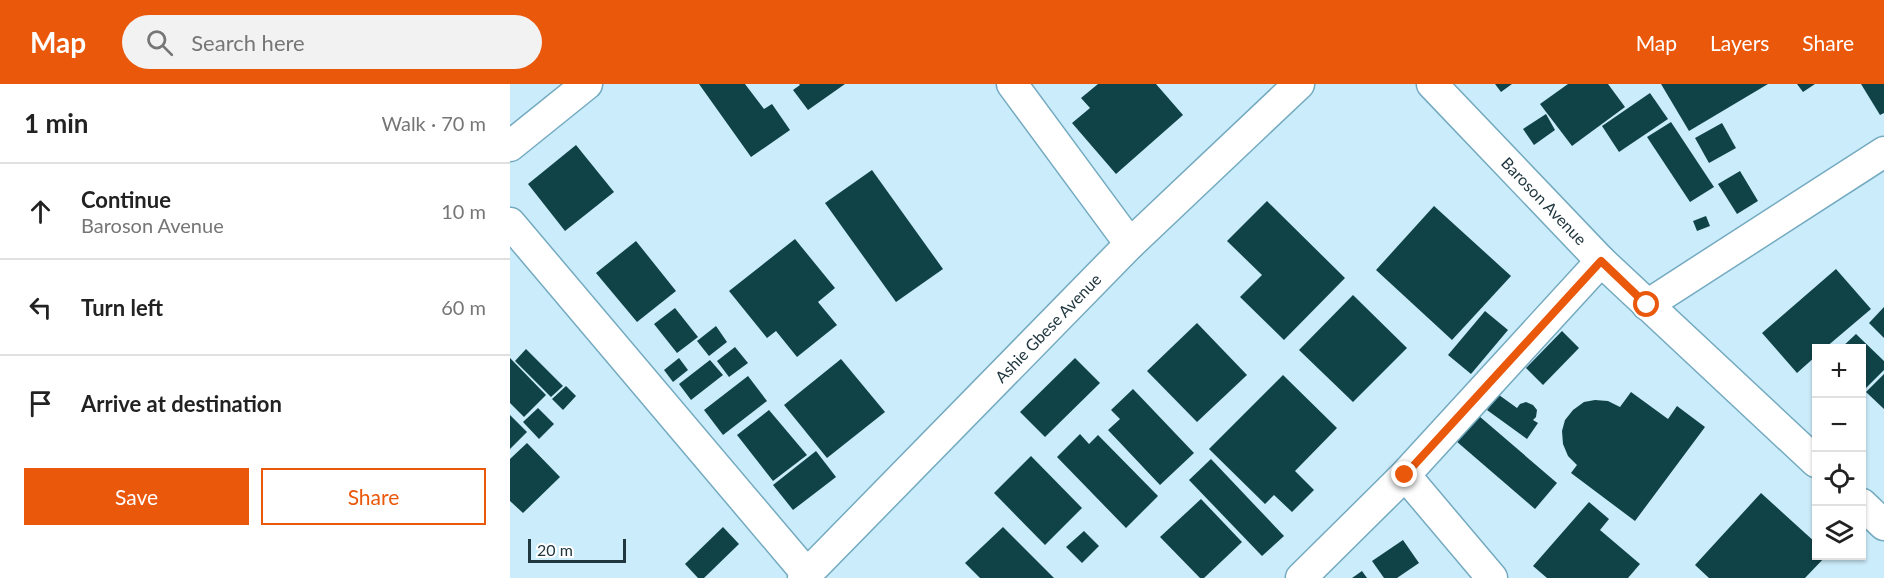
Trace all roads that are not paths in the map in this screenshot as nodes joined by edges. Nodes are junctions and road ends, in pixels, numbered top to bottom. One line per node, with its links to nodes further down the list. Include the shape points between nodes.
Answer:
1 (587, 84): 5 (street)
2 (1012, 84): 8 (street)
3 (1299, 84): 8 (street, Ashie Gbese Avenue)
4 (1432, 84): 9 (street, Baroson Avenue)
5 (510, 146)
6 (1884, 152): 10 (street)
7 (510, 224): 15 (street)
8 (1130, 244): 15 (street, Ashie Gbese Avenue)
9 (1601, 261): 10 (street, Baroson Avenue); 12 (street)
10 (1647, 305): 11 (street, Baroson Avenue)
11 (1812, 458)
12 (1405, 475): 16 (street); 17 (street)
13 (1864, 506): 14 (street)
14 (1884, 525)
15 (805, 576)
16 (1301, 578)
17 (1492, 578)

